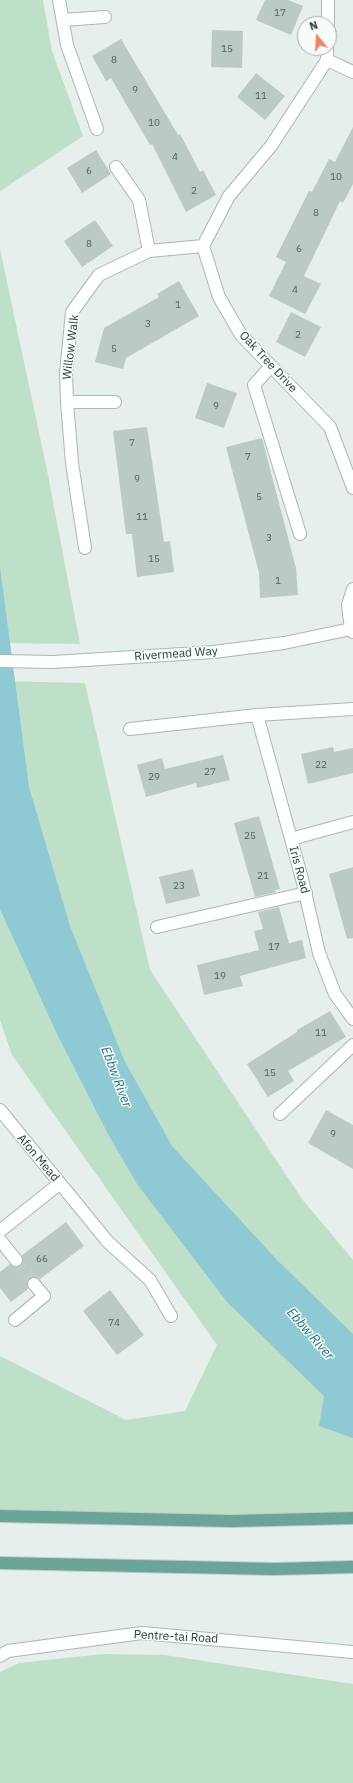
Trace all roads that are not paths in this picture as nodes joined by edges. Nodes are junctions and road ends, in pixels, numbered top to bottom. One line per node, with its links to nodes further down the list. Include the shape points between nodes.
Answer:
1 (59, 0): 5 (street)
2 (328, 0): 3 (street)
3 (328, 16)
4 (105, 17): 5 (street)
5 (63, 20): 9 (street, via 67,45)
6 (327, 56): 7 (street)
7 (327, 60): 8 (street); 11 (street, via 271,146 229,196)
8 (353, 72)
9 (97, 129)
10 (116, 167): 12 (street, via 139,200)
11 (203, 246): 12 (street, Willow Walk); 13 (street, Oak Tree Drive, via 219,297 226,310 241,335)
12 (149, 251): 14 (street, Willow Walk, via 99,275 72,312 66,373)
13 (271, 366): 16 (street, Oak Tree Drive, via 330,427); 17 (street, via 254,385)
14 (67, 402): 15 (street); 18 (street, Willow Walk, via 72,463)
15 (115, 402)
16 (353, 488)
17 (300, 534)
18 (85, 548)
19 (353, 589): 20 (street, Rivermead Way, via 348,605)
20 (352, 630): 21 (street, Rivermead Way, via 284,643 214,652 53,662)
21 (0, 661)
22 (353, 709): 23 (street)
23 (257, 715): 24 (street); 26 (street, Iris Road)
24 (130, 729)
25 (353, 822): 26 (street)
26 (291, 839): 27 (street, Iris Road)
27 (306, 893): 28 (street); 29 (street, Iris Road, via 319,953 335,994)
28 (158, 927)
29 (353, 1019)
30 (353, 1045): 32 (street)
31 (0, 1110): 33 (street, Afon Mead)
32 (280, 1114)
33 (59, 1184): 34 (street); 38 (street, Afon Mead, via 108,1242 150,1280)
34 (0, 1231)
35 (0, 1240): 36 (street)
36 (16, 1260)
37 (34, 1284): 39 (street, via 44,1296)
38 (171, 1316)
39 (15, 1320)
40 (0, 1516): 41 (main road, via 231,1521)
41 (353, 1518)
42 (0, 1562): 43 (main road, via 274,1569)
43 (353, 1567)
44 (353, 1652): 45 (street, Pentre-tai Road, via 142,1633 8,1651)
45 (0, 1656)

